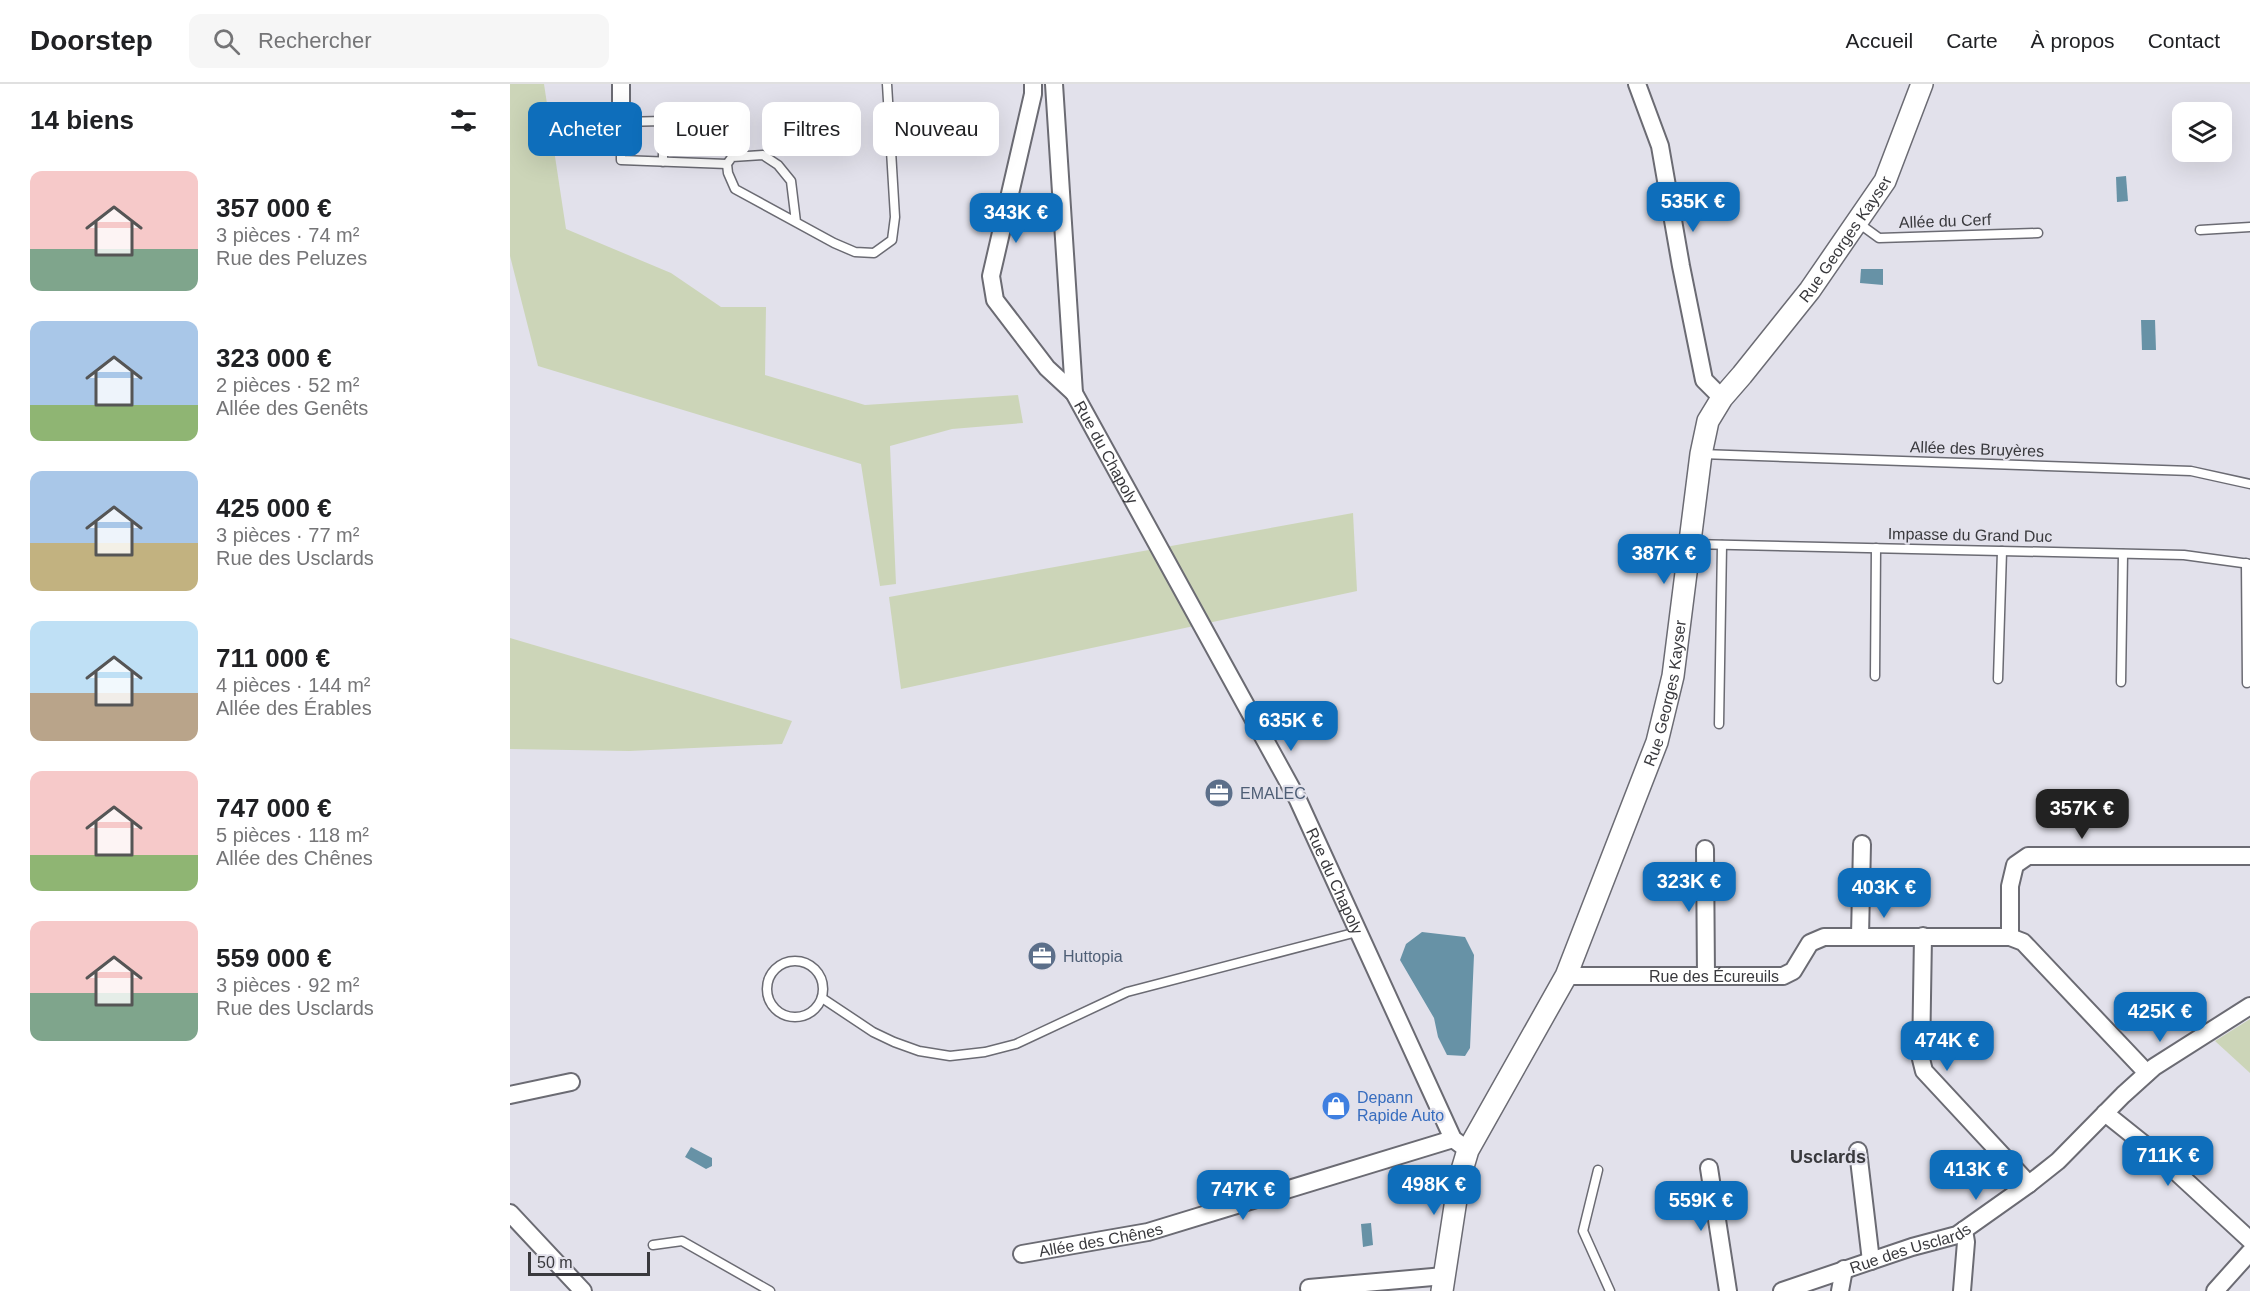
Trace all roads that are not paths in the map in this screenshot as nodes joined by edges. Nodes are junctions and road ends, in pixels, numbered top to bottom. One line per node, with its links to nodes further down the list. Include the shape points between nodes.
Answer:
1 (621, 84): 7 (street)
2 (887, 84): 12 (lane, via 895,217 892,240 874,253 855,252)
3 (1033, 84): 17 (street, Rue du Chapoly, via 991,276 992,290 995,300 1047,368)
4 (1054, 84): 17 (street, Rue du Chapoly)
5 (1637, 84): 18 (street, via 1660,146 1704,380)
6 (1922, 84): 13 (street, Rue Georges Kayser, via 1885,181)
7 (621, 102)
8 (642, 122): 10 (lane, via 663,122)
9 (621, 156): 10 (lane, via 621,160)
10 (663, 162): 11 (lane)
11 (727, 164): 12 (lane, via 735,189); 12 (lane, via 732,157 763,155 778,165 791,181)
12 (796, 222)
13 (1857, 222): 16 (lane, Allée du Cerf, via 1879,238); 18 (street, Rue Georges Kayser, via 1810,290)
14 (2250, 227): 15 (lane)
15 (2200, 230)
16 (2038, 233)
17 (1074, 393): 35 (street, Rue du Chapoly, via 1298,800)
18 (1722, 398): 19 (street, Rue Georges Kayser, via 1708,421)
19 (1701, 454): 20 (lane, Allée des Bruyères, via 2191,471); 21 (street, Rue Georges Kayser)
20 (2250, 484)
21 (1689, 544): 22 (lane, Impasse du Grand Duc); 39 (street, Rue Georges Kayser, via 1673,676 1656,742)
22 (1722, 545): 23 (lane, Impasse du Grand Duc); 31 (lane)
23 (1876, 548): 24 (lane, Impasse du Grand Duc); 27 (lane)
24 (2002, 551): 25 (lane, Impasse du Grand Duc); 28 (lane)
25 (2123, 554): 26 (lane, Impasse du Grand Duc, via 2184,555); 29 (lane)
26 (2248, 563): 30 (lane)
27 (1875, 676)
28 (1998, 679)
29 (2121, 682)
30 (2247, 683)
31 (1719, 724)
32 (1862, 843): 36 (street)
33 (1705, 849): 40 (street)
34 (2250, 856): 38 (street, via 2028,856 2015,865 2010,886)
35 (1357, 932): 41 (lane, via 1127,992 1016,1044 985,1052 950,1056 919,1051 873,1032); 47 (street, Rue du Chapoly)
36 (1860, 936): 37 (street, Rue des Écureuils); 40 (street, Rue des Écureuils, via 1824,938 1810,943 1793,971 1783,976)
37 (1923, 936): 38 (street, Rue des Écureuils); 51 (street, via 1924,1071)
38 (2010, 937): 43 (street, via 2023,942)
39 (1566, 976): 40 (street, Rue des Écureuils); 47 (street, Rue Georges Kayser)
40 (1706, 976)
41 (822, 998): 41 (lane, via 822,981 805,963 796,961 780,966 769,980 769,999 782,1013 810,1013)
42 (2250, 1006): 43 (street, Rue des Usclards)
43 (2147, 1073): 46 (street, Rue des Usclards)
44 (571, 1082): 45 (street)
45 (510, 1095)
46 (2105, 1113): 51 (street, Rue des Usclards); 54 (street, via 2160,1157)
47 (1460, 1144): 57 (street, Allée des Chênes, via 1148,1232); 60 (street, Rue Georges Kayser, via 1459,1180)
48 (1858, 1152): 58 (street)
49 (1709, 1168): 65 (street)
50 (1598, 1170): 64 (lane, via 1583,1231)
51 (2030, 1184): 53 (street, Rue des Usclards)
52 (510, 1213): 62 (street)
53 (1964, 1230): 58 (street, Rue des Usclards); 68 (street)
54 (2250, 1240)
55 (653, 1245): 63 (lane, via 682,1241)
56 (2250, 1252): 69 (street)
57 (1022, 1254)
58 (1870, 1261): 59 (street, Rue des Usclards)
59 (1844, 1269): 66 (street, Rue des Usclards); 67 (street)
60 (1443, 1283): 61 (street)
61 (1310, 1288)
62 (583, 1291)
63 (770, 1291)
64 (1610, 1291)
65 (1728, 1291)
66 (1782, 1291)
67 (1840, 1291)
68 (1962, 1291)
69 (2215, 1291)

